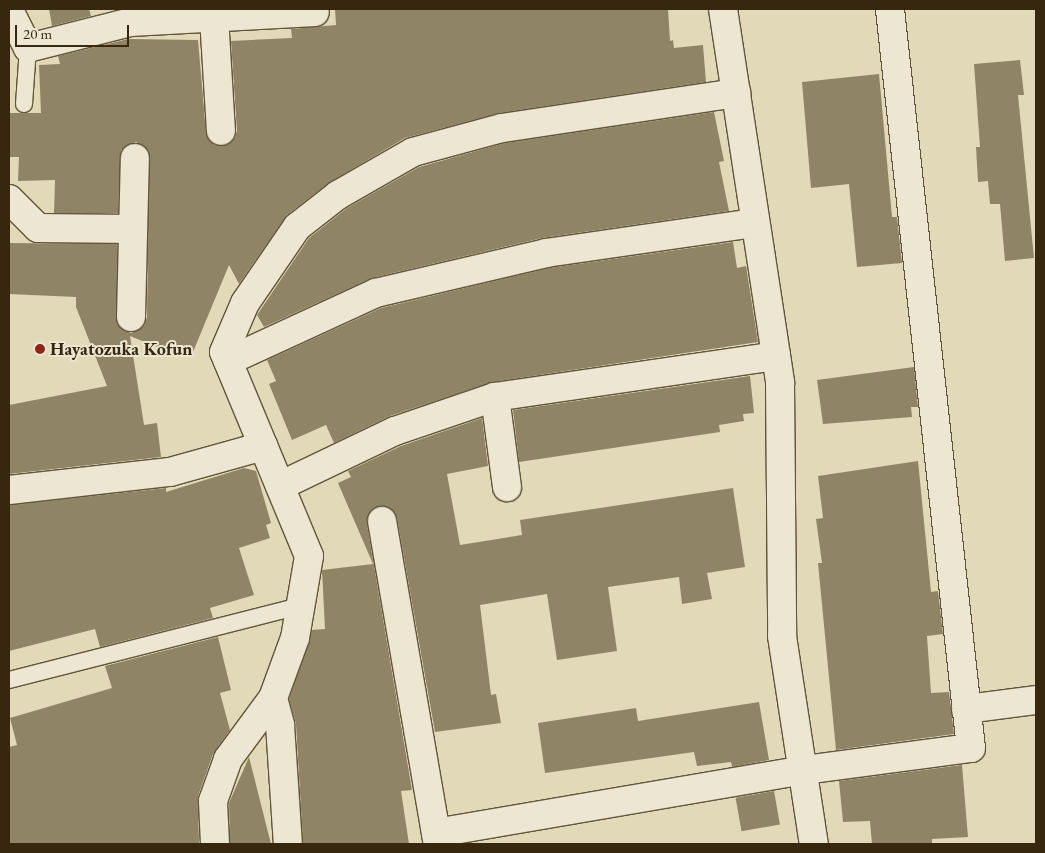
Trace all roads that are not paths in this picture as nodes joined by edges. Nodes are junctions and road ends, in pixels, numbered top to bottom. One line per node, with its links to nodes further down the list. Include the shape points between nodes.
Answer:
1 (723, 9): 7 (street)
2 (890, 9): 27 (street)
3 (9, 10): 6 (street)
4 (316, 12): 5 (street)
5 (214, 17): 6 (street, via 130,22); 9 (street)
6 (28, 48): 8 (lane)
7 (736, 93): 12 (street); 16 (street, via 502,128 413,152 338,195 297,227 245,303 224,352)
8 (24, 104)
9 (221, 131)
10 (134, 158): 13 (street)
11 (9, 199): 13 (street, via 38,228)
12 (755, 223): 15 (street); 16 (street, via 546,253 376,293)
13 (133, 229): 14 (street)
14 (131, 317)
15 (776, 356): 17 (street); 28 (street, via 780,383 782,636)
16 (228, 361): 18 (street)
17 (495, 397): 19 (street, via 395,431); 20 (street)
18 (263, 446): 19 (street); 21 (street, via 170,472)
19 (280, 486): 23 (street, via 309,556)
20 (507, 487)
21 (9, 490)
22 (382, 521): 29 (street)
23 (300, 606): 24 (lane); 25 (street, via 295,638)
24 (9, 680)
25 (273, 698): 30 (street, via 228,759 212,801); 31 (street, via 280,725)
26 (1036, 700): 27 (street)
27 (966, 709): 28 (street, via 971,748)
28 (804, 770): 29 (street); 32 (street)
29 (437, 839)
30 (215, 844)
31 (288, 844)
32 (814, 844)

